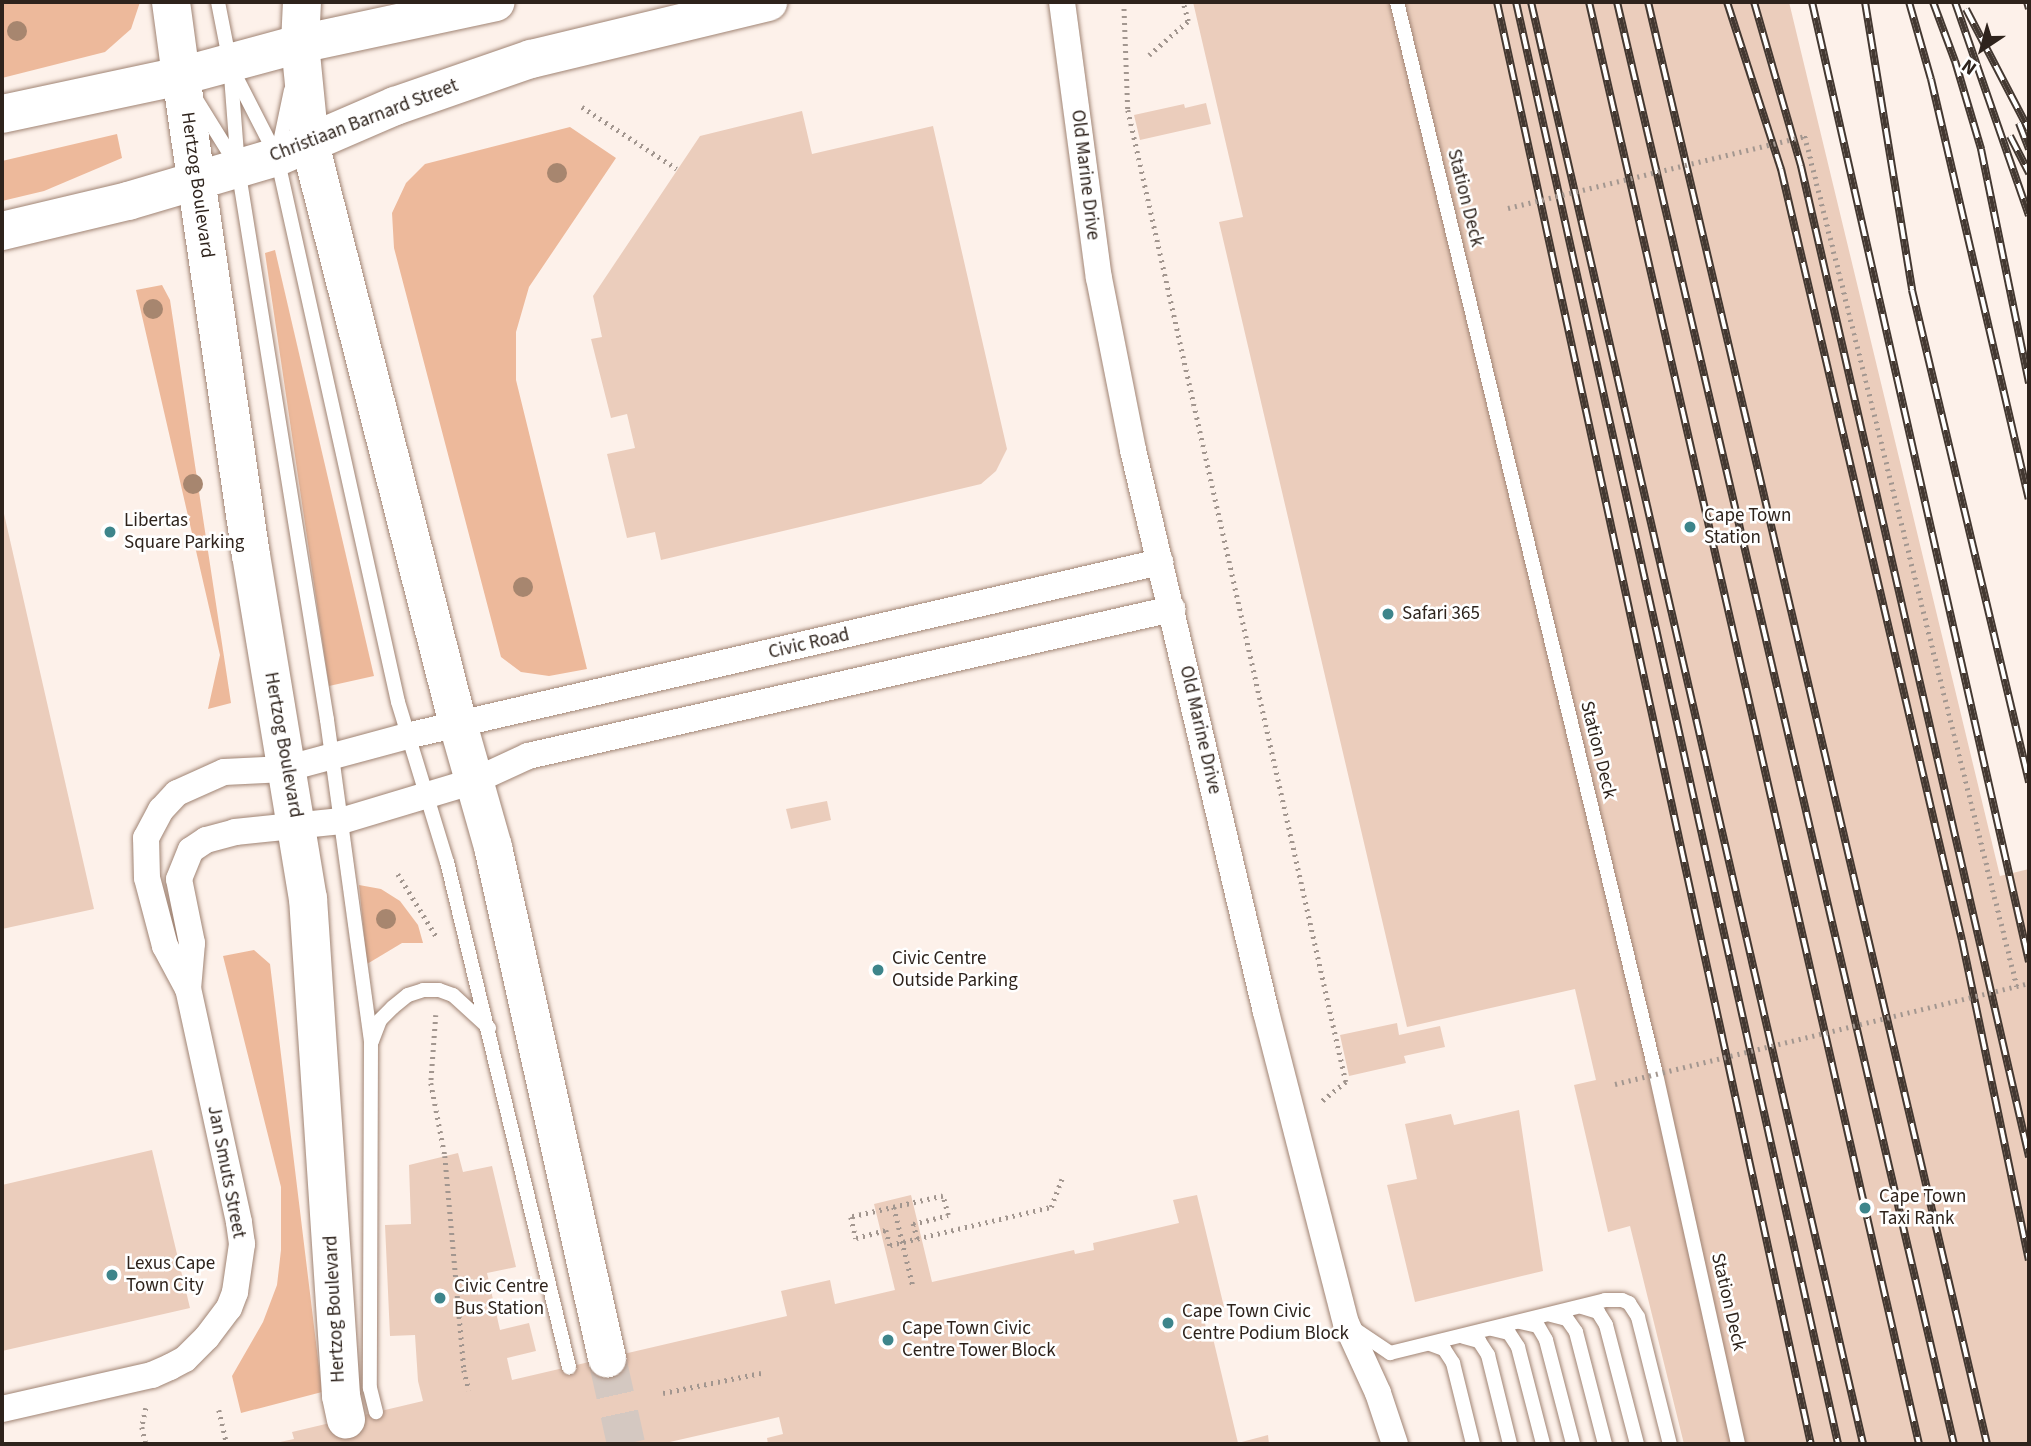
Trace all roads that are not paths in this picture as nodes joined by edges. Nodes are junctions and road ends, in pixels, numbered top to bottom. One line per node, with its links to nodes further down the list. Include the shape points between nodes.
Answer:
1 (171, 2): 10 (main road, Hertzog Boulevard)
2 (218, 2): 9 (lane)
3 (302, 2): 8 (main road)
4 (496, 2): 8 (main road)
5 (768, 2): 12 (main road, Christiaan Barnard Street, via 531,59 395,106)
6 (1062, 2): 16 (street, Old Marine Drive, via 1099,278)
7 (1397, 2): 48 (lane, Station Deck, via 1656,1074)
8 (300, 44): 9 (main road); 12 (main road)
9 (230, 63): 10 (main road); 12 (lane); 13 (lane)
10 (181, 76): 11 (main road); 13 (lane); 14 (main road, Hertzog Boulevard)
11 (2, 114)
12 (293, 150): 13 (main road, Christiaan Barnard Street); 18 (main road); 19 (lane, via 398,702)
13 (238, 169): 14 (main road, Christiaan Barnard Street); 20 (lane)
14 (196, 181): 15 (main road, Christiaan Barnard Street); 21 (main road, Hertzog Boulevard)
15 (2, 231)
16 (1160, 562): 17 (street, Old Marine Drive); 18 (street, Civic Road)
17 (1172, 609): 22 (street, via 528,756); 31 (street, Old Marine Drive)
18 (458, 724): 19 (street, Civic Road); 22 (main road)
19 (411, 735): 20 (street, Civic Road); 23 (lane)
20 (332, 758): 21 (street, Jan Smuts Street); 24 (lane)
21 (285, 769): 25 (main road, Hertzog Boulevard); 26 (street, Jan Smuts Street, via 224,772 185,788 161,810 146,838 152,902 165,946)
22 (474, 781): 23 (street, Jan Smuts Street); 36 (main road, via 496,860)
23 (428, 793): 24 (street, Jan Smuts Street); 27 (lane)
24 (341, 821): 25 (street, Jan Smuts Street); 28 (lane)
25 (298, 827): 26 (street, Jan Smuts Street, via 235,832 206,840 191,850 179,879 192,943); 39 (main road, Hertzog Boulevard, via 309,898 341,1396)
26 (188, 989): 38 (street, Jan Smuts Street, via 242,1244 240,1272 229,1308 185,1359 160,1372)
27 (490, 1029): 28 (lane, via 453,995 423,990 408,995 380,1020); 37 (lane)
28 (371, 1042): 39 (lane, via 370,1388)
29 (1574, 1308): 30 (lane); 46 (lane, via 1591,1308 1602,1316); 47 (lane, via 1615,1298 1633,1308)
30 (1544, 1316): 32 (lane); 45 (lane, via 1560,1315 1576,1332)
31 (1346, 1323): 35 (lane, via 1390,1353); 40 (street, Old Marine Drive)
32 (1514, 1323): 33 (lane); 44 (lane, via 1538,1326 1546,1340)
33 (1485, 1330): 34 (lane); 43 (lane, via 1509,1333 1518,1347)
34 (1455, 1338): 35 (lane); 42 (lane, via 1472,1337 1488,1355)
35 (1430, 1344): 41 (lane, via 1444,1349 1453,1363)
36 (607, 1358)
37 (569, 1367)
38 (2, 1409)
39 (361, 1415)
40 (1395, 1444)
41 (1473, 1444)
42 (1510, 1444)
43 (1543, 1444)
44 (1573, 1444)
45 (1605, 1444)
46 (1637, 1444)
47 (1670, 1444)
48 (1738, 1444)

